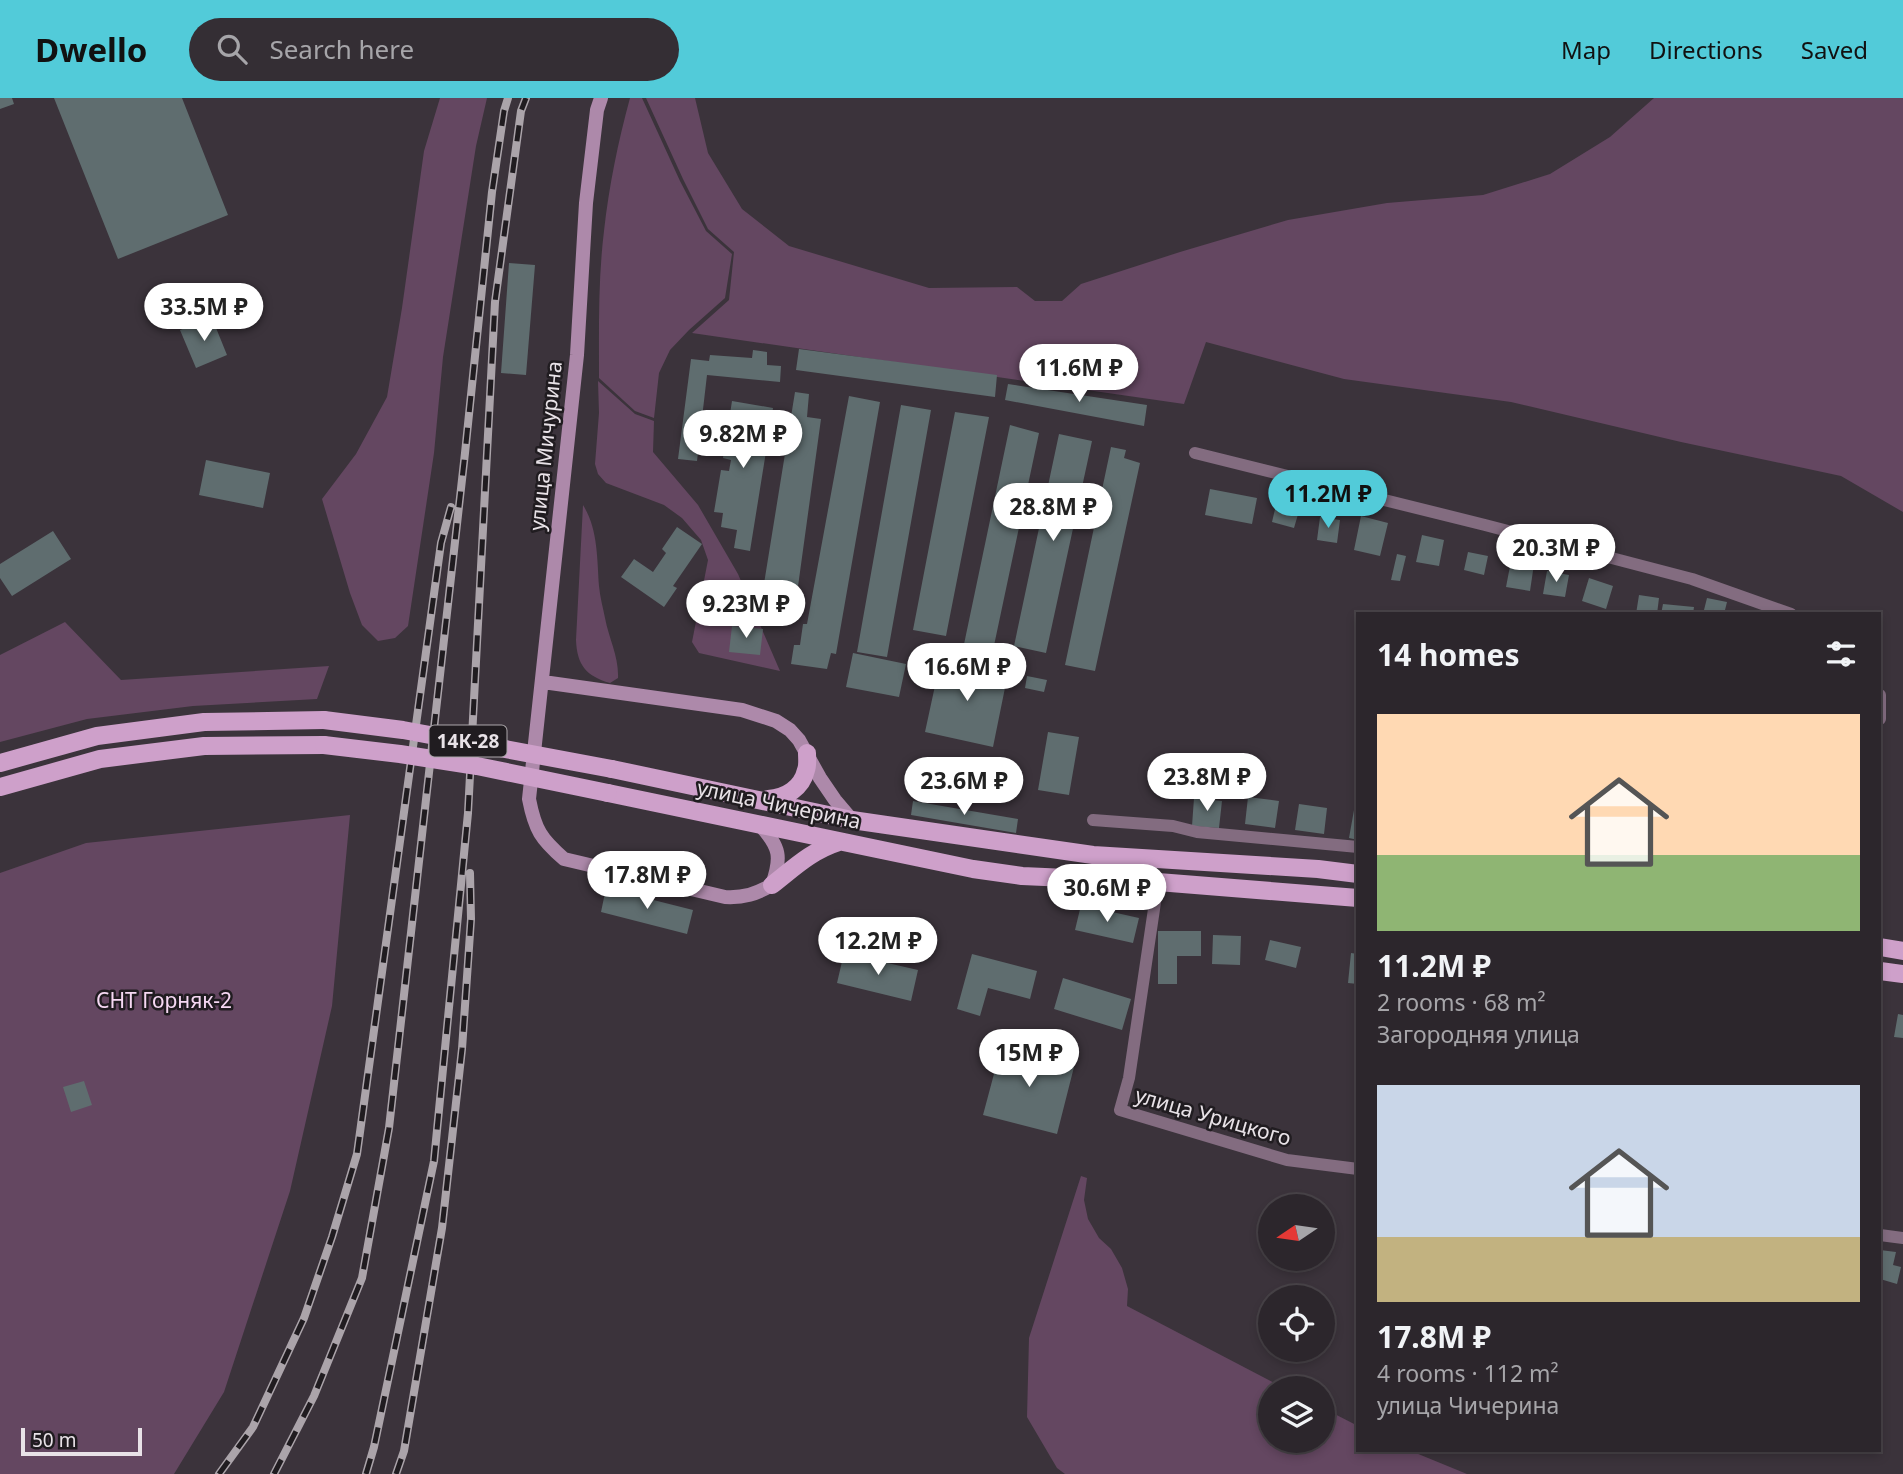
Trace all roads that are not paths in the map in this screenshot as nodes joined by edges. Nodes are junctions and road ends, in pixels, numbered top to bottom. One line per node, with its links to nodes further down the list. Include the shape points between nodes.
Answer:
1 (601, 98): 4 (main road, улица Мичурина, via 586,203 577,355)
2 (1195, 453): 3 (street, via 1692,579)
3 (1785, 612)
4 (543, 682): 5 (main road, via 742,710 783,725); 16 (main road, улица Мичурина, via 530,799 533,821 545,843 564,859 725,897 742,898)
5 (807, 753): 8 (main road, via 807,770 798,786 782,798); 9 (main road)
6 (0, 763): 8 (main road, улица Чичерина / 14К-28, bridge, via 97,736 204,722 324,720 403,730)
7 (0, 786): 11 (main road, улица Чичерина / 14К-28, bridge, via 100,758 204,746 324,745 477,766)
8 (761, 800): 9 (main road, улица Чичерина / 14К-28)
9 (852, 820): 14 (main road, улица Чичерина / 14К-28, via 1093,855)
10 (1093, 820): 13 (street)
11 (760, 825): 12 (main road, улица Чичерина / 14К-28); 16 (main road, via 778,855)
12 (842, 841): 15 (main road, улица Чичерина / 14К-28, via 1022,876); 16 (main road, via 809,855)
13 (1356, 846)
14 (1356, 874)
15 (1158, 882): 17 (main road, улица Чичерина / 14К-28); 22 (street, улица Урицкого, via 1120,1110 1287,1160)
16 (772, 885)
17 (1356, 898)
18 (1881, 947): 19 (main road)
19 (1903, 950)
20 (1881, 971): 21 (main road)
21 (1903, 974)
22 (1356, 1169)
23 (1881, 1236): 24 (street)
24 (1903, 1238)

